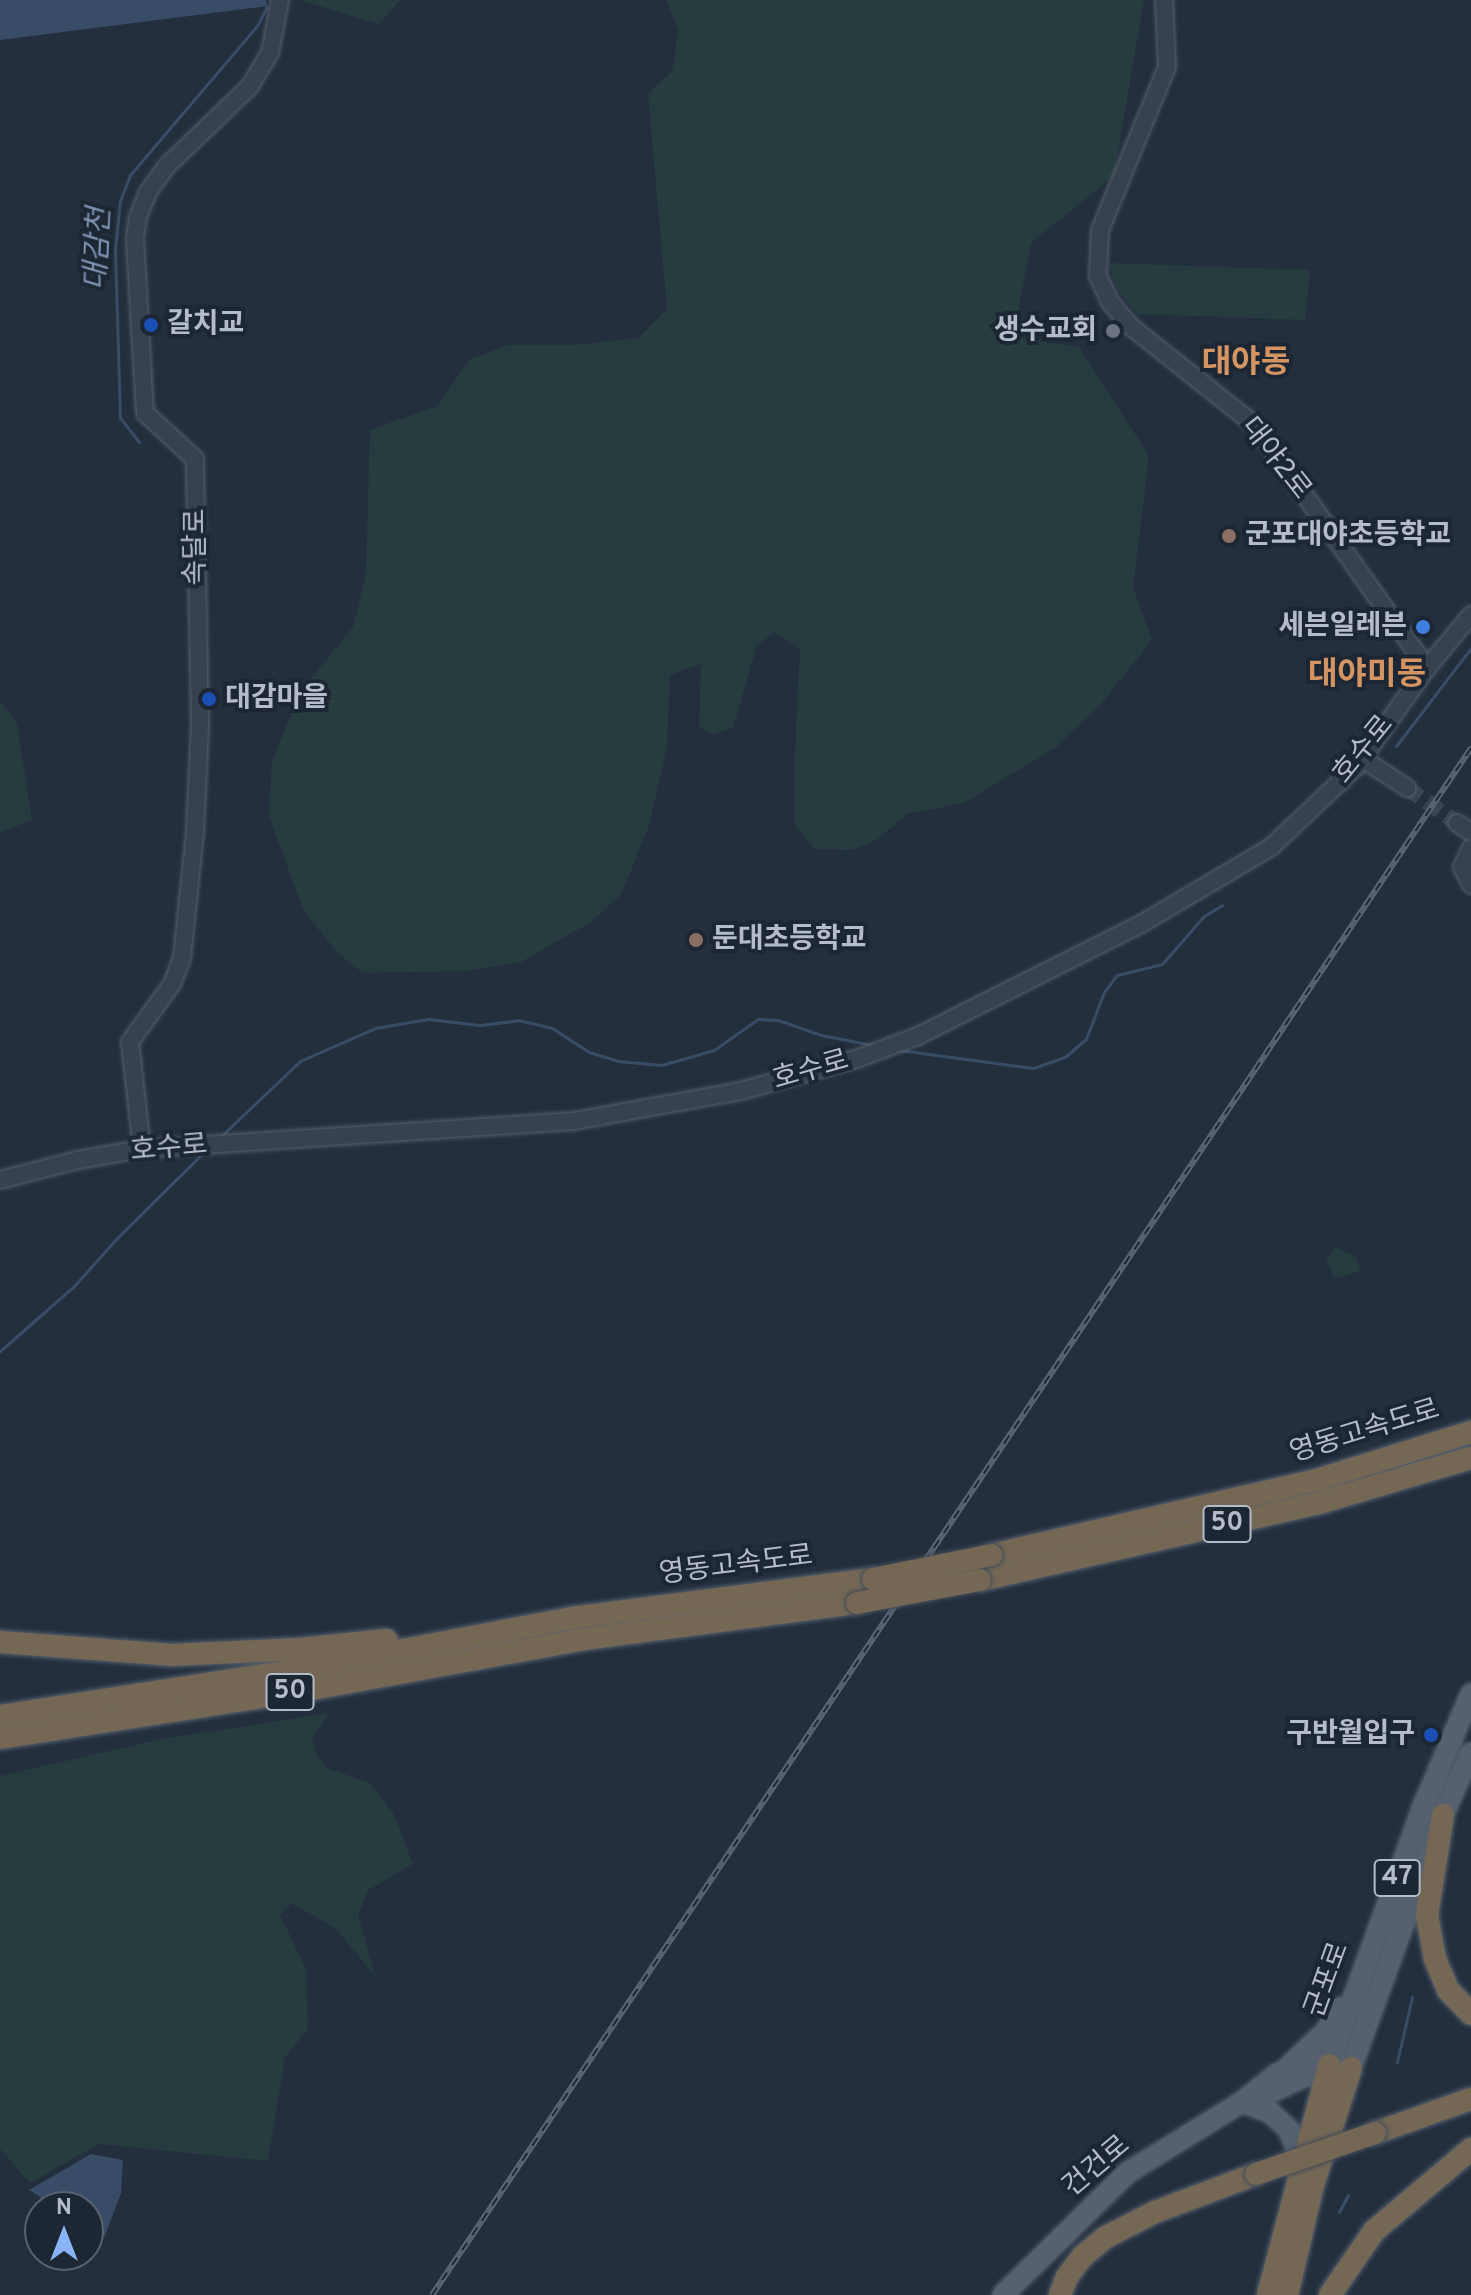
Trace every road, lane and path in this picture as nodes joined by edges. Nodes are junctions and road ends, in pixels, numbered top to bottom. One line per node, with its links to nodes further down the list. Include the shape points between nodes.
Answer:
1 (280, 0): 9 (street, 속달로, via 270,53 250,86 167,166 148,192 135,238 145,413 195,459 200,725 182,958 172,984 130,1042)
2 (1164, 0): 4 (street, 대야2로, via 1167,67 1100,230 1098,276 1130,326 1255,425)
3 (1471, 615): 4 (street, 호수로)
4 (1427, 668): 5 (street, 호수로)
5 (1363, 759): 6 (street); 9 (street, 호수로, via 1271,847 1141,924 918,1036 859,1058 741,1091 574,1121)
6 (1407, 788)
7 (1471, 848): 8 (street, via 1462,867)
8 (1471, 885)
9 (142, 1149): 10 (street, 호수로)
10 (0, 1180)
11 (1471, 1432): 13 (highway, 영동고속도로 / 50, bridge, via 1320,1479 992,1555 873,1579)
12 (1471, 1458): 17 (highway, 영동고속도로 / 50, bridge, via 1322,1502 980,1580 857,1603 578,1640)
13 (571, 1618): 14 (highway, via 231,1654 106,1653); 16 (highway, 영동고속도로 / 50, via 297,1670)
14 (0, 1642)
15 (1471, 1694): 22 (main road, 군포로 / 47)
16 (0, 1716)
17 (72, 1728): 18 (highway, 영동고속도로 / 50); 19 (highway)
18 (0, 1738)
19 (0, 1750)
20 (1471, 1753): 21 (main road, 군포로 / 47)
21 (1443, 1815): 23 (highway, via 1427,1915 1435,1959 1448,1990); 25 (main road, 군포로 / 47)
22 (1353, 1997): 24 (main road, 건건로, via 1345,1998 1327,2030); 25 (main road, 군포로 / 47)
23 (1470, 2014)
24 (1289, 2066): 25 (main road, via 1306,2061); 27 (main road, 건건로)
25 (1340, 2066): 27 (main road, 건건로); 32 (highway, 군포로 / 47); 33 (highway, 군포로 / 47, via 1313,2185)
26 (1471, 2099): 29 (highway)
27 (1242, 2102): 32 (main road, via 1270,2112 1289,2130 1296,2147); 34 (main road, 건건로, via 1127,2173)
28 (1471, 2110): 29 (highway)
29 (1376, 2139): 31 (highway, bridge)
30 (1471, 2149): 37 (highway, via 1374,2231)
31 (1257, 2181): 35 (highway, via 1155,2212 1106,2237 1083,2256); 36 (highway, via 1111,2246 1089,2267)
32 (1296, 2181): 33 (highway, 군포로 / 47)
33 (1273, 2291)
34 (1003, 2295)
35 (1060, 2295)
36 (1073, 2295)
37 (1330, 2295)

